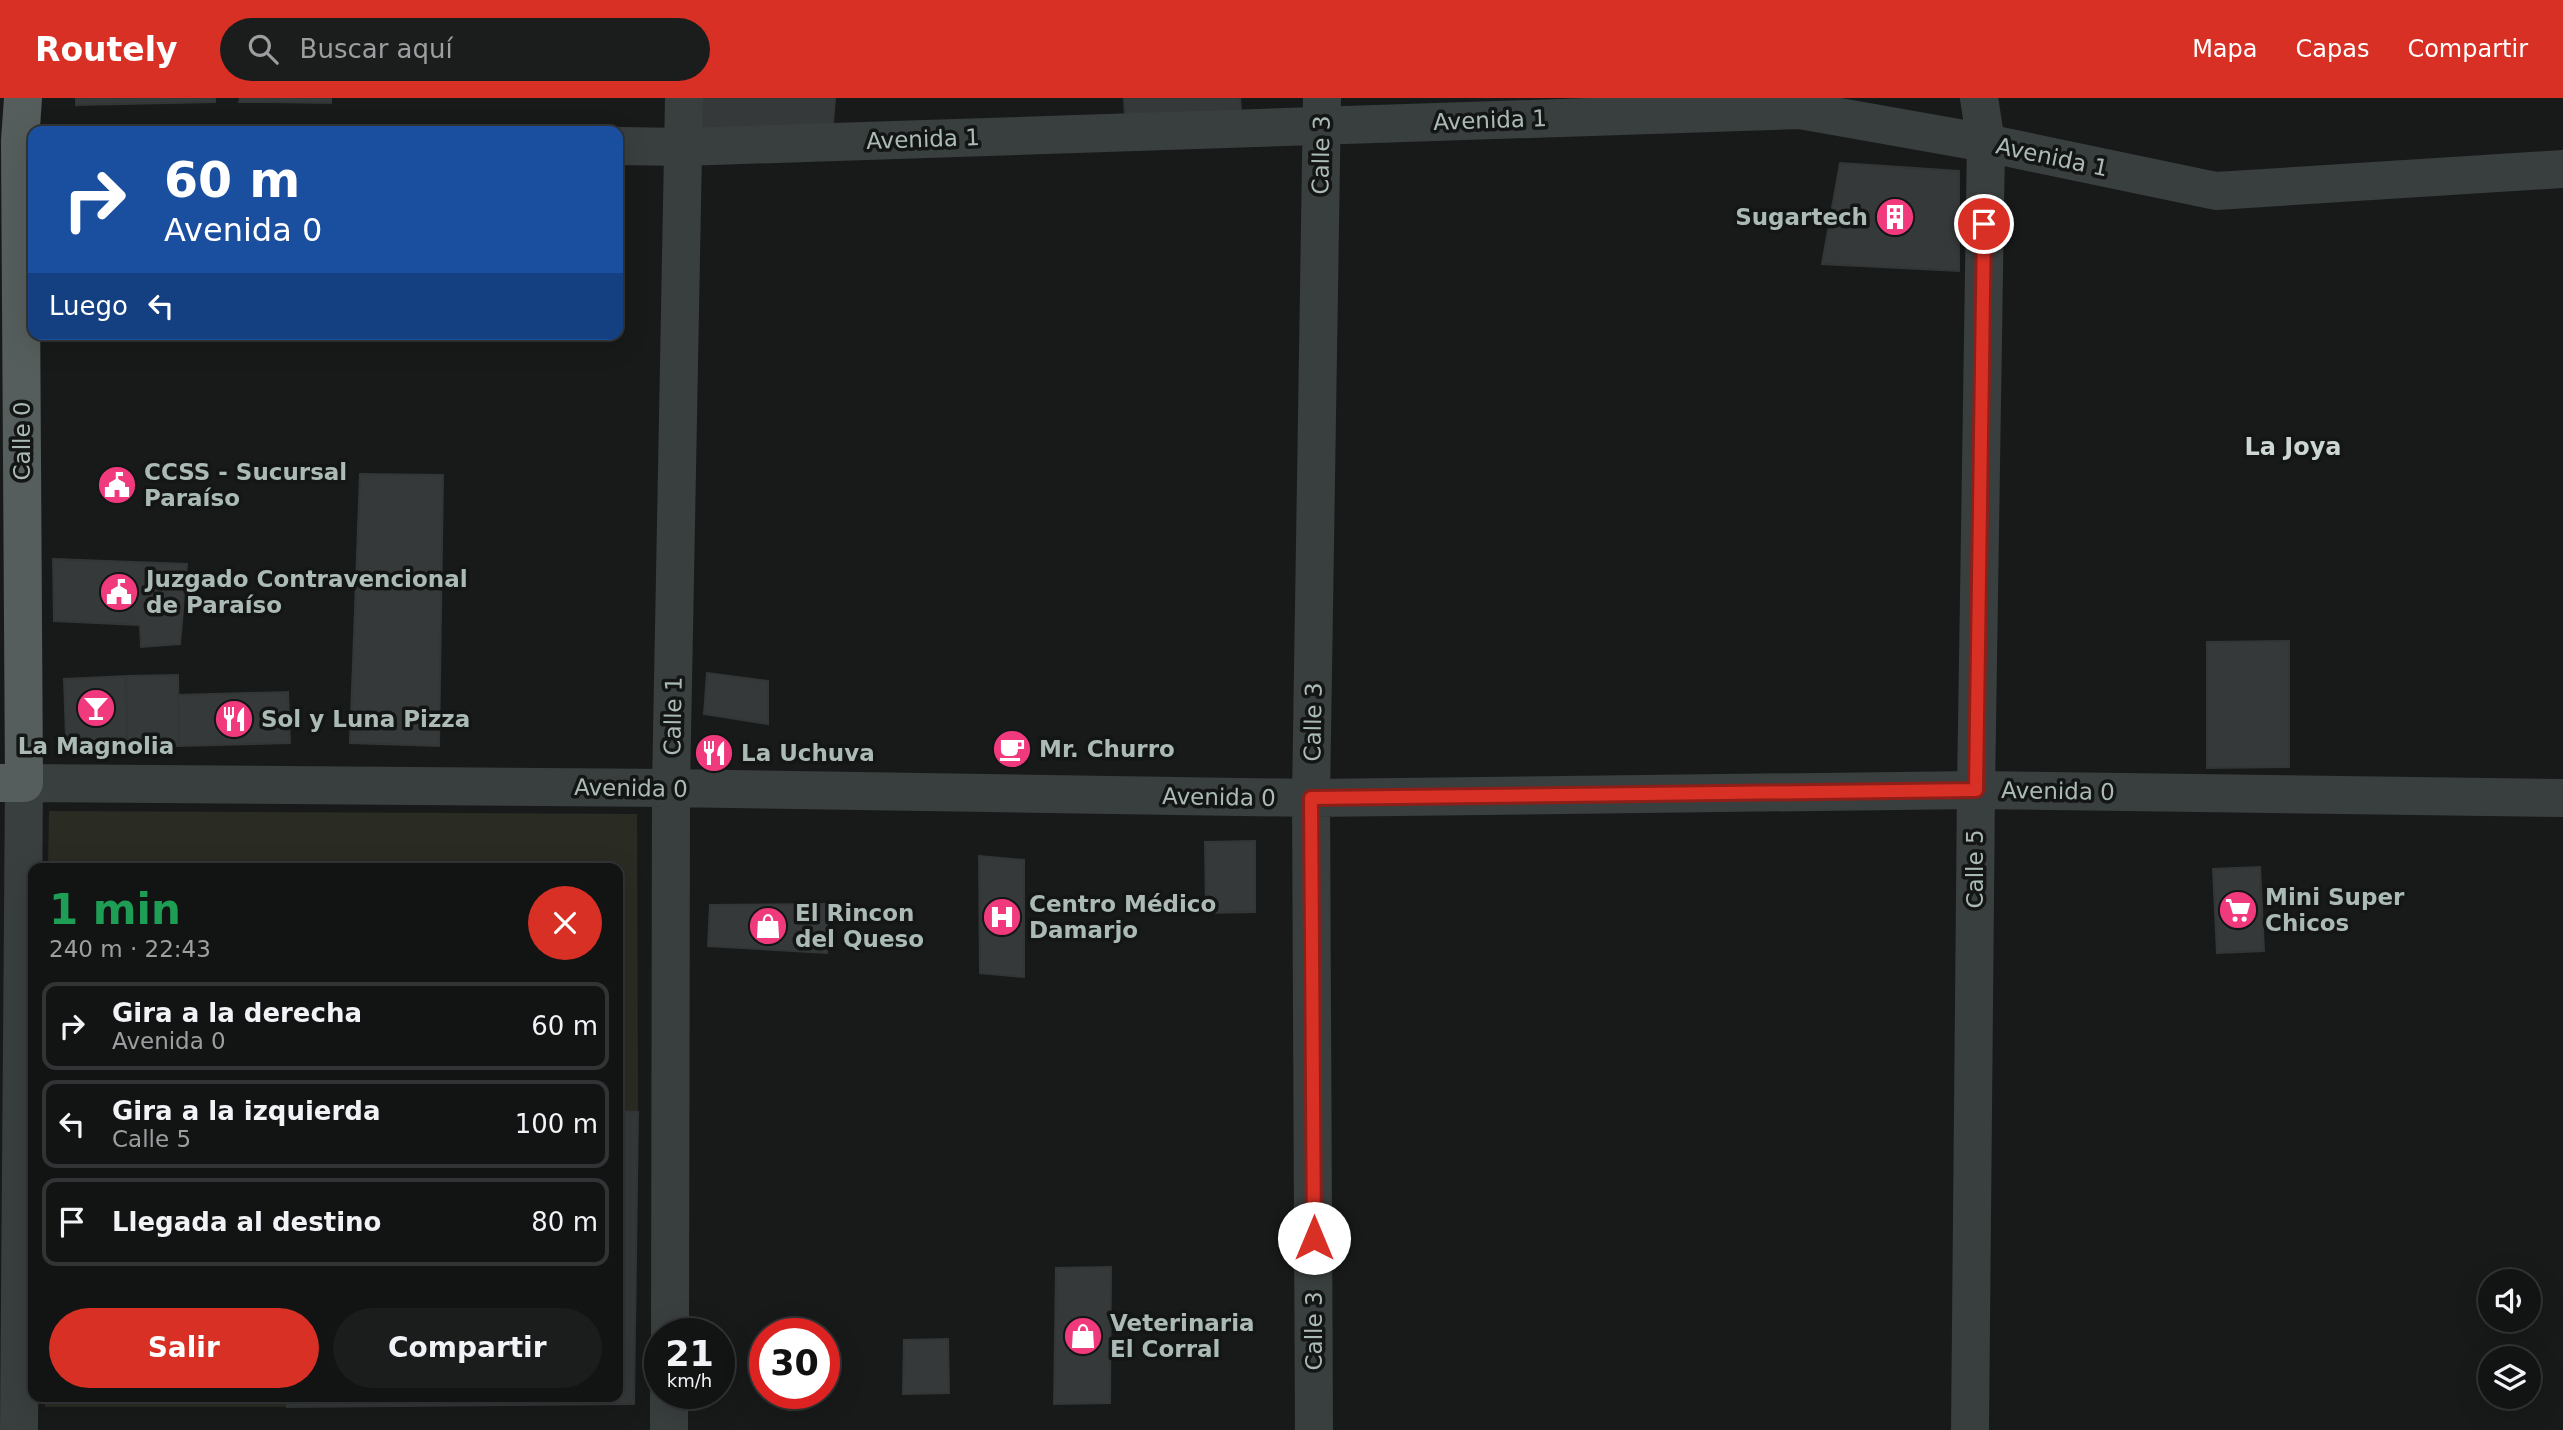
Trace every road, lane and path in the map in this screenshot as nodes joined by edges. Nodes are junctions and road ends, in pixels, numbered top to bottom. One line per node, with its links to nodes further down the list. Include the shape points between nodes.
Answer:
1 (23, 98): 5 (main road, Calle 0)
2 (684, 98): 8 (street, Calle 1)
3 (1979, 98): 6 (street, Calle 5)
4 (1322, 112): 6 (street, Avenida 1, via 1800,110); 8 (street, Avenida 1); 13 (street, Calle 3)
5 (18, 141): 10 (main road, Calle 0)
6 (1986, 143): 9 (street, Avenida 1, via 2216,191); 12 (street, Calle 5)
7 (623, 146): 8 (street, Avenida 1)
8 (683, 147): 11 (street, Calle 1)
9 (2563, 169)
10 (12, 783): 11 (street, Avenida 0); 17 (street)
11 (671, 788): 13 (street, Avenida 0); 15 (street, Calle 1)
12 (1976, 790): 13 (street, Avenida 0); 14 (street, Avenida 0); 20 (street, Calle 5)
13 (1311, 798): 19 (street, Calle 3)
14 (2563, 798)
15 (670, 1318)
16 (669, 1409): 18 (street)
17 (19, 1430)
18 (669, 1430)
19 (1314, 1430)
20 (1970, 1430)

